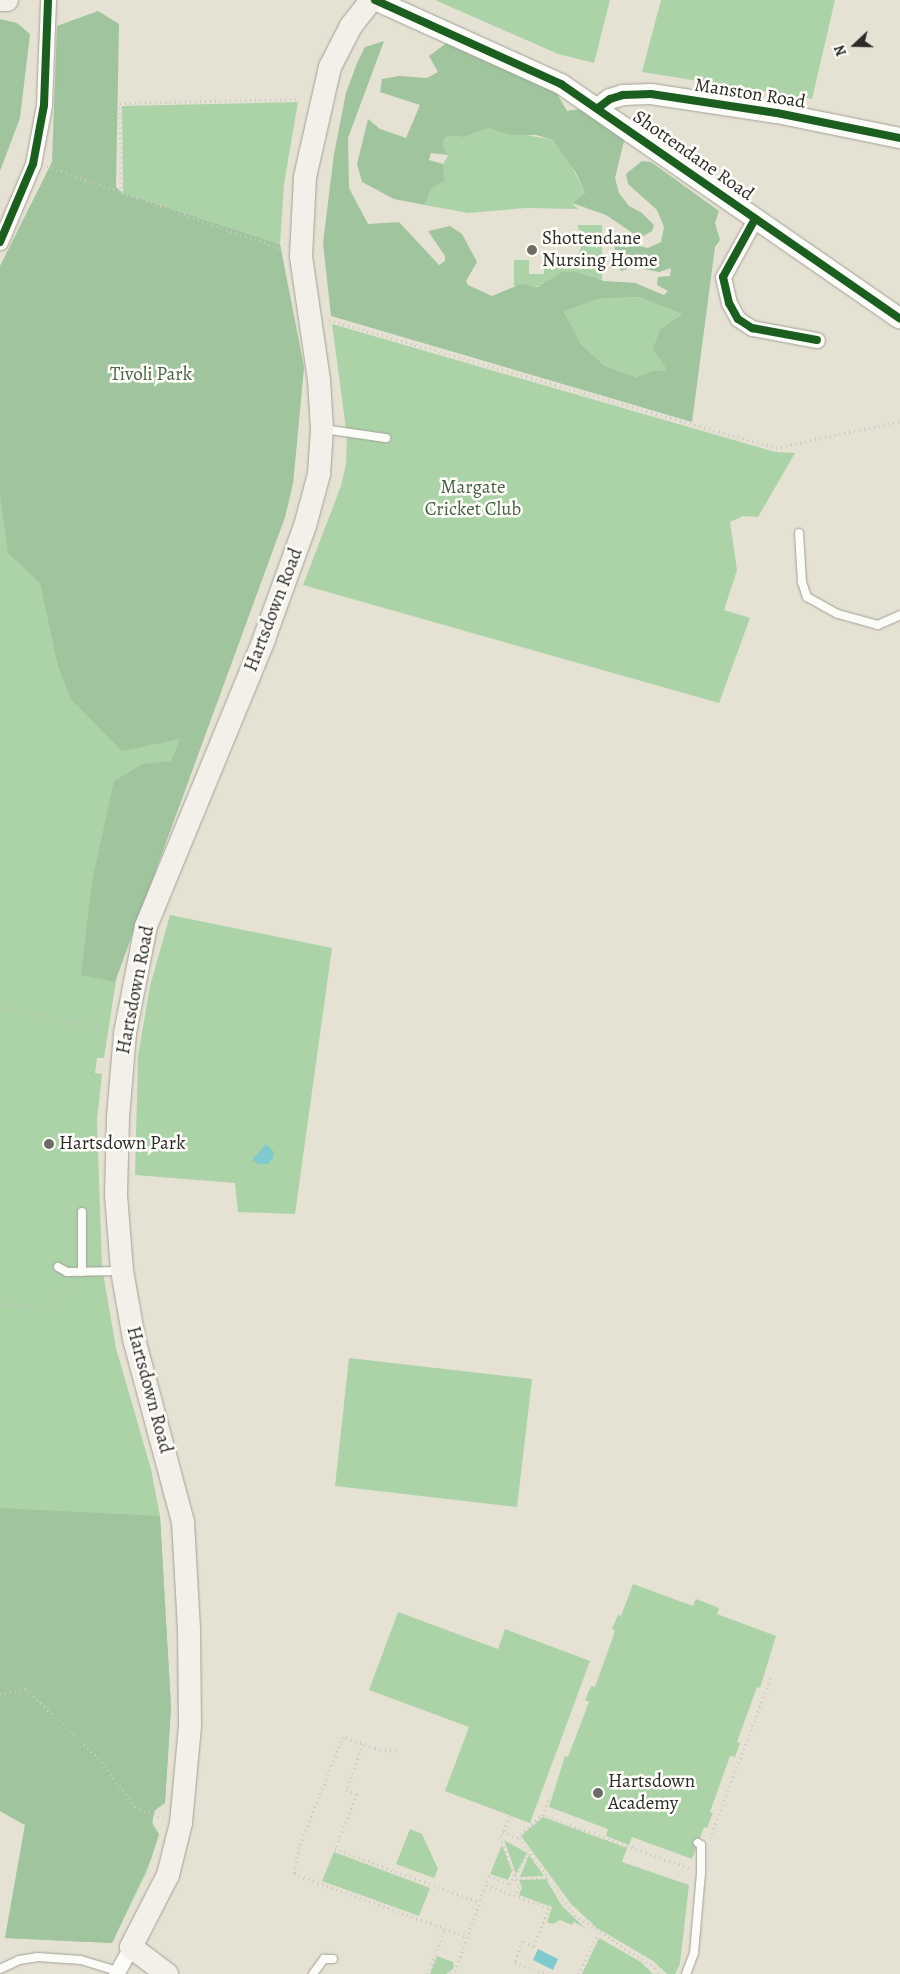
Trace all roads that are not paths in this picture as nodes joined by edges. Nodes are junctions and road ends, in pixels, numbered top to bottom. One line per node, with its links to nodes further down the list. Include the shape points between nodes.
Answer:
1 (0, 0): 2 (main road)
2 (7, 0)
3 (48, 0): 9 (street, via 44,105 33,164)
4 (371, 0): 12 (main road, Hartsdown Road, via 335,54 320,102 305,176 301,256)
5 (375, 0): 6 (street, Shottendane Road, via 561,84)
6 (598, 108): 7 (street, Manston Road, via 623,95 651,94 777,113); 8 (street, Shottendane Road)
7 (900, 138)
8 (755, 219): 10 (street, Shottendane Road); 11 (street, via 723,278 729,303 738,319 752,328)
9 (0, 242)
10 (900, 319)
11 (817, 340)
12 (322, 429): 13 (lane); 18 (main road, Hartsdown Road, via 319,474 305,526 264,639 146,926 125,1033 118,1117 116,1195)
13 (386, 438)
14 (799, 533): 15 (lane, via 802,582 807,597 838,614 878,625)
15 (900, 615)
16 (82, 1212): 19 (lane)
17 (58, 1267): 19 (lane, via 67,1272)
18 (122, 1270): 19 (lane); 21 (main road, Hartsdown Road, via 134,1339 182,1522 189,1629 190,1726 181,1823 168,1875)
19 (82, 1272)
20 (698, 1843): 27 (lane, via 701,1873 694,1953)
21 (132, 1947): 24 (street, Hartsdown Road); 25 (main road)
22 (333, 1959): 26 (lane, via 324,1959)
23 (2, 1966): 24 (lane, via 19,1960 52,1958 81,1960)
24 (117, 1973)
25 (167, 1974)
26 (313, 1974)
27 (686, 1974)

